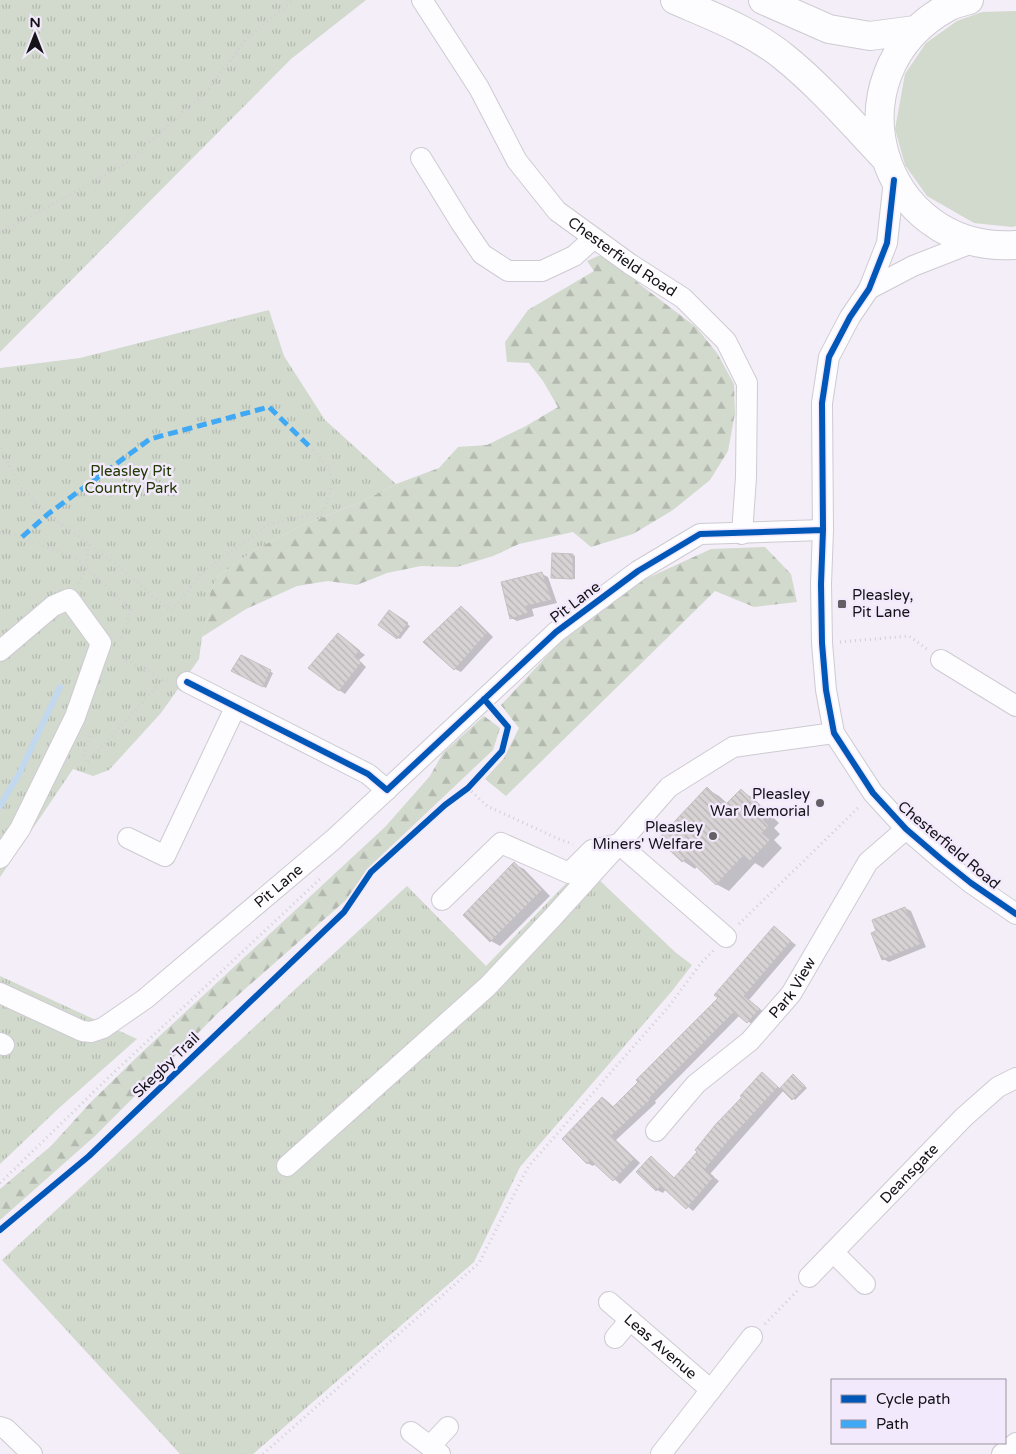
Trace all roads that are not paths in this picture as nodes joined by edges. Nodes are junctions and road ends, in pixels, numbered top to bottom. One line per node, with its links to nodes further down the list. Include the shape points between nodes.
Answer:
1 (422, 0): 8 (street, Chesterfield Road, via 479,88 517,161 557,211)
2 (675, 0): 7 (highway, via 737,27 783,56 823,94)
3 (763, 0): 5 (highway, via 829,29 870,36)
4 (969, 0): 5 (highway, via 948,6)
5 (915, 30): 7 (highway, via 896,55 886,75 881,96 879,125)
6 (422, 158): 8 (street, via 482,254 508,271 542,271 574,256)
7 (889, 169): 9 (highway, via 921,214 956,236); 11 (street, Chesterfield Road, via 887,243)
8 (594, 238): 13 (street, Chesterfield Road, via 683,298 726,341 747,383)
9 (978, 241): 10 (highway, via 999,246); 11 (street, via 913,266)
10 (1016, 245)
11 (869, 289): 12 (street, Chesterfield Road, via 829,357 822,403)
12 (823, 530): 13 (street, Pit Lane); 19 (street, Chesterfield Road, via 822,643)
13 (742, 534): 20 (street, Pit Lane, via 700,534 638,571 556,632)
14 (0, 651): 24 (street, via 53,606 69,599 101,642 75,717 20,829)
15 (941, 660): 17 (street)
16 (187, 682): 18 (street)
17 (1016, 706)
18 (234, 708): 20 (street, via 368,774); 22 (street, via 165,856)
19 (834, 733): 21 (street, Chesterfield Road, via 873,794); 23 (street, via 733,747 669,787)
20 (387, 790): 28 (street, Pit Lane, via 334,839 152,992 103,1028 82,1031)
21 (906, 829): 26 (street, Chesterfield Road, via 971,883); 30 (street, Park View, via 868,862 791,994 750,1040 696,1084 678,1120)
22 (128, 838)
23 (619, 844): 25 (street, via 592,850 569,873 501,843); 27 (street); 31 (street, via 488,986)
24 (0, 858)
25 (442, 900)
26 (1016, 914)
27 (726, 937)
28 (0, 993)
29 (1016, 1078): 32 (street, Deansgate, via 998,1087 964,1117)
30 (656, 1131)
31 (287, 1166)
32 (833, 1252): 33 (street, Deansgate); 34 (street)
33 (809, 1277)
34 (865, 1284)
35 (609, 1302): 36 (street, Leas Avenue)
36 (630, 1320): 38 (street); 39 (street, Leas Avenue)
37 (752, 1337): 39 (street)
38 (615, 1338)
39 (711, 1390): 46 (street)
40 (0, 1427): 45 (street)
41 (448, 1427): 44 (street)
42 (411, 1432): 44 (street)
43 (1016, 1443): 47 (street)
44 (435, 1450)
45 (32, 1454)
46 (661, 1454)
47 (1002, 1454)

